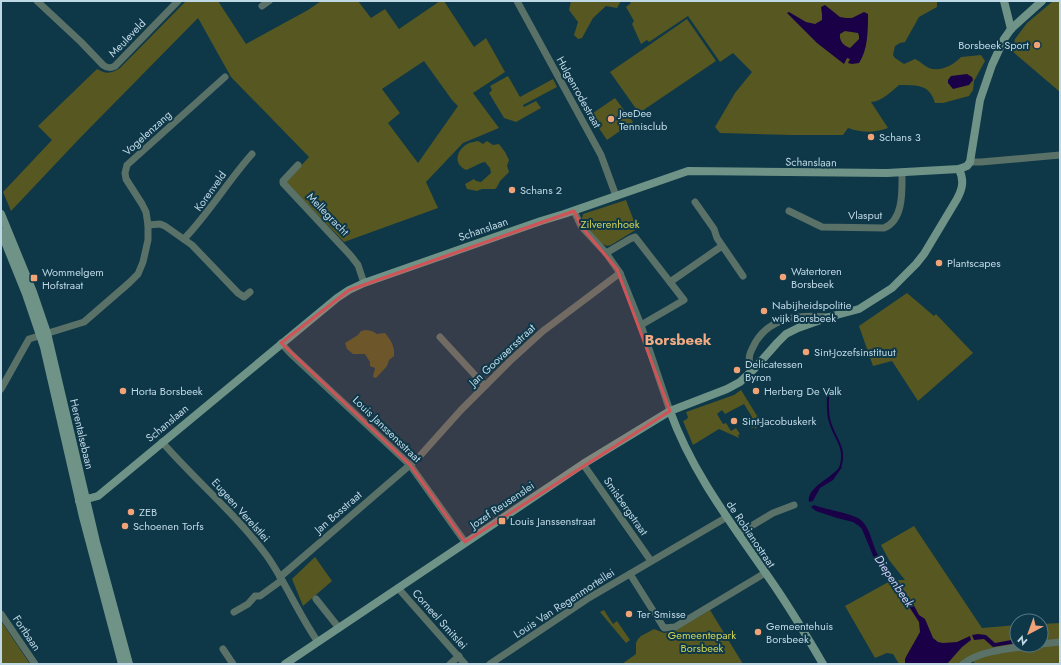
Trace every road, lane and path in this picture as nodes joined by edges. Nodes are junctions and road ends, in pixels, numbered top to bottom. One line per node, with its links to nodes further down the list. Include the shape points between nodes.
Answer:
1 (37, 1): 2 (street, Meuleveld, via 107,68 115,66)
2 (178, 1)
3 (269, 1): 7 (street)
4 (517, 1): 16 (street, Hulgenrodestraat, via 601,155)
5 (1004, 1): 8 (street)
6 (1042, 1): 8 (street)
7 (262, 6)
8 (1011, 29): 12 (street, via 992,65 980,100)
9 (225, 76): 21 (street, Vogelenzang, via 127,166 126,179 146,212)
10 (252, 154): 23 (street, Korenveld)
11 (1060, 155): 12 (street)
12 (970, 162): 14 (street, via 967,166)
13 (298, 165): 29 (street, Mellegracht, via 283,183 351,256 358,265)
14 (959, 168): 15 (street, Schanslaan); 31 (street, Jozef Reusenslei, via 963,181 961,191 916,264 892,288 868,304)
15 (902, 173): 16 (street, Schanslaan, via 691,171); 19 (street, Vlasput, via 901,206 889,226 884,228 822,226)
16 (616, 196): 18 (street, Schanslaan)
17 (695, 202): 24 (street, via 714,229)
18 (574, 211): 25 (street, via 581,226); 29 (street, Schanslaan)
19 (789, 211)
20 (1, 214): 33 (street, Herentalsebaan, via 33,292)
21 (148, 225): 23 (street, via 160,224); 33 (street, Vogelenzang, via 148,240 138,274 84,322)
22 (1, 232): 33 (street, Herentalsebaan)
23 (184, 239): 30 (street, via 238,293 244,297)
24 (722, 246): 27 (street); 28 (street)
25 (606, 253): 26 (street); 28 (street, via 635,237)
26 (620, 273): 32 (street); 37 (street, Jan Goovaersstraat, via 543,331)
27 (743, 276)
28 (670, 282): 32 (street, via 684,300)
29 (364, 283): 35 (street, Schanslaan, via 337,298)
30 (250, 292)
31 (829, 317): 36 (street, Jozef Reusenslei, via 786,334); 36 (street, via 793,317 772,325 761,335 749,356 750,365)
32 (641, 325): 39 (street)
33 (44, 334): 38 (street, via 29,339); 43 (street, Herentalsebaan)
34 (440, 337): 37 (street)
35 (281, 343): 40 (street, Schanslaan); 42 (street, Louis Janssensstraat)
36 (754, 369): 39 (street, Jozef Reusenslei, via 740,382 727,389)
37 (485, 386): 42 (street, Jan Goovaersstraat)
38 (1, 389)
39 (670, 411): 41 (street, Jozef Reusenslei); 45 (street, de Robianostraat, via 690,457)
40 (162, 442): 43 (street, Schanslaan, via 98,496); 51 (street, Eugeen Verelstlei, via 245,528 268,557)
41 (583, 464): 47 (street, Jozef Reusenslei); 48 (street, Smisbergstraat)
42 (410, 465): 47 (street, Louis Janssensstraat); 51 (street, Jan Bosstraat)
43 (83, 500): 64 (street, Herentalsebaan); 65 (street, Herentalsebaan)
44 (794, 505): 46 (street, via 773,513)
45 (727, 518): 46 (street, de Robianostraat); 48 (street, Louis Van Regenmortellei)
46 (738, 534): 49 (street, de Robianostraat)
47 (465, 542): 52 (street, Jozef Reusenslei)
48 (651, 561): 50 (street, Louis Van Regenmortellei)
49 (765, 573): 50 (street, via 675,627 664,628); 71 (street, de Robianostraat)
50 (630, 574): 70 (street, Louis Van Regenmortellei, via 587,599)
51 (281, 579): 54 (street, Jan Bosstraat); 57 (street, Eugeen Verelstlei)
52 (398, 588): 56 (street, Jozef Reusenslei); 62 (street, Corneel Smitslei)
53 (316, 599): 56 (street)
54 (234, 612)
55 (1, 614): 63 (street, Fortbaan)
56 (339, 628): 57 (street, Jozef Reusenslei)
57 (318, 642): 67 (street, Jozef Reusenslei)
58 (1060, 642): 59 (street)
59 (1049, 643)
60 (223, 648): 66 (street)
61 (1009, 648): 72 (street, via 973,658)
62 (459, 656): 68 (street); 69 (street, Corneel Smitslei)
63 (35, 664)
64 (122, 664)
65 (129, 664)
66 (234, 664)
67 (285, 664)
68 (450, 664)
69 (465, 664)
70 (490, 664)
71 (824, 664)
72 (963, 664)

